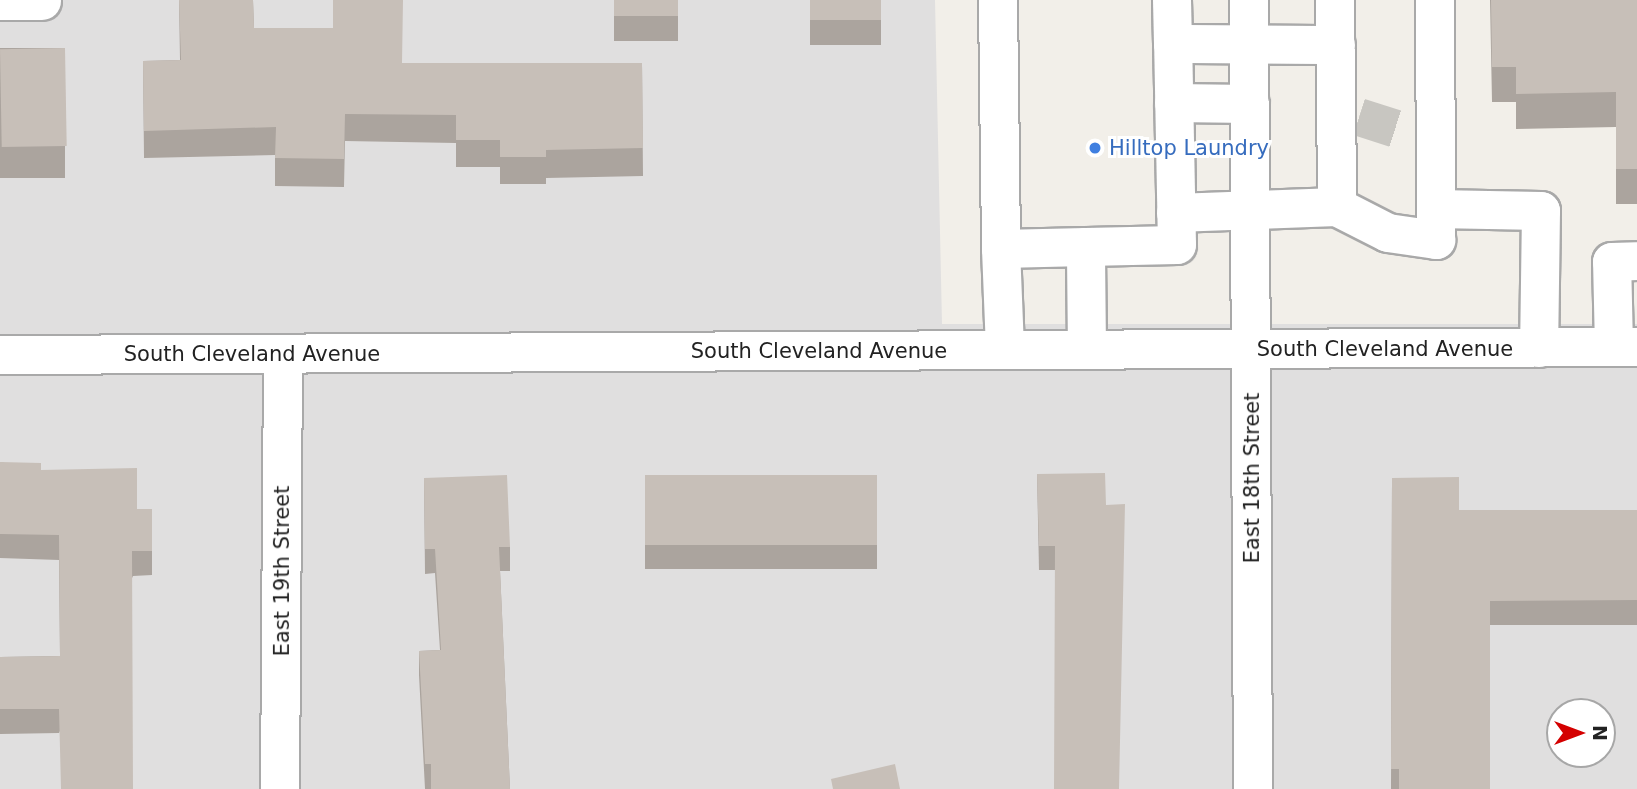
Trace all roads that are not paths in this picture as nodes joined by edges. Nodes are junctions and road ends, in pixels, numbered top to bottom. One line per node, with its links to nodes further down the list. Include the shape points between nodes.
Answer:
1 (998, 0): 18 (street)
2 (1172, 0): 9 (street)
3 (1249, 0): 8 (street, East 18th Street)
4 (1335, 0): 10 (street)
5 (1435, 0): 14 (street, via 1423,139)
6 (0, 1): 7 (street)
7 (42, 1)
8 (1250, 43): 9 (street); 10 (street); 12 (street, East 18th Street)
9 (1173, 44): 11 (street)
10 (1336, 46): 13 (street, via 1348,113)
11 (1174, 103): 12 (street); 16 (street)
12 (1250, 104): 15 (street, East 18th Street)
13 (1337, 207): 14 (street, via 1388,233 1436,240); 15 (street)
14 (1436, 209): 21 (street, via 1541,211)
15 (1251, 210): 16 (street); 24 (street, East 18th Street)
16 (1176, 213): 17 (street, via 1177,246)
17 (1086, 247): 18 (street); 23 (street)
18 (1001, 249): 22 (street)
19 (1637, 261): 20 (street, via 1612,262)
20 (1625, 347): 21 (street, South Cleveland Avenue)
21 (1539, 348): 24 (street, South Cleveland Avenue)
22 (1005, 350): 23 (street, South Cleveland Avenue); 25 (street, South Cleveland Avenue)
23 (1087, 350): 24 (street, South Cleveland Avenue)
24 (1252, 350): 28 (street, East 18th Street)
25 (283, 354): 26 (street, South Cleveland Avenue); 27 (street, East 19th Street)
26 (0, 355)
27 (280, 789)
28 (1253, 789)

